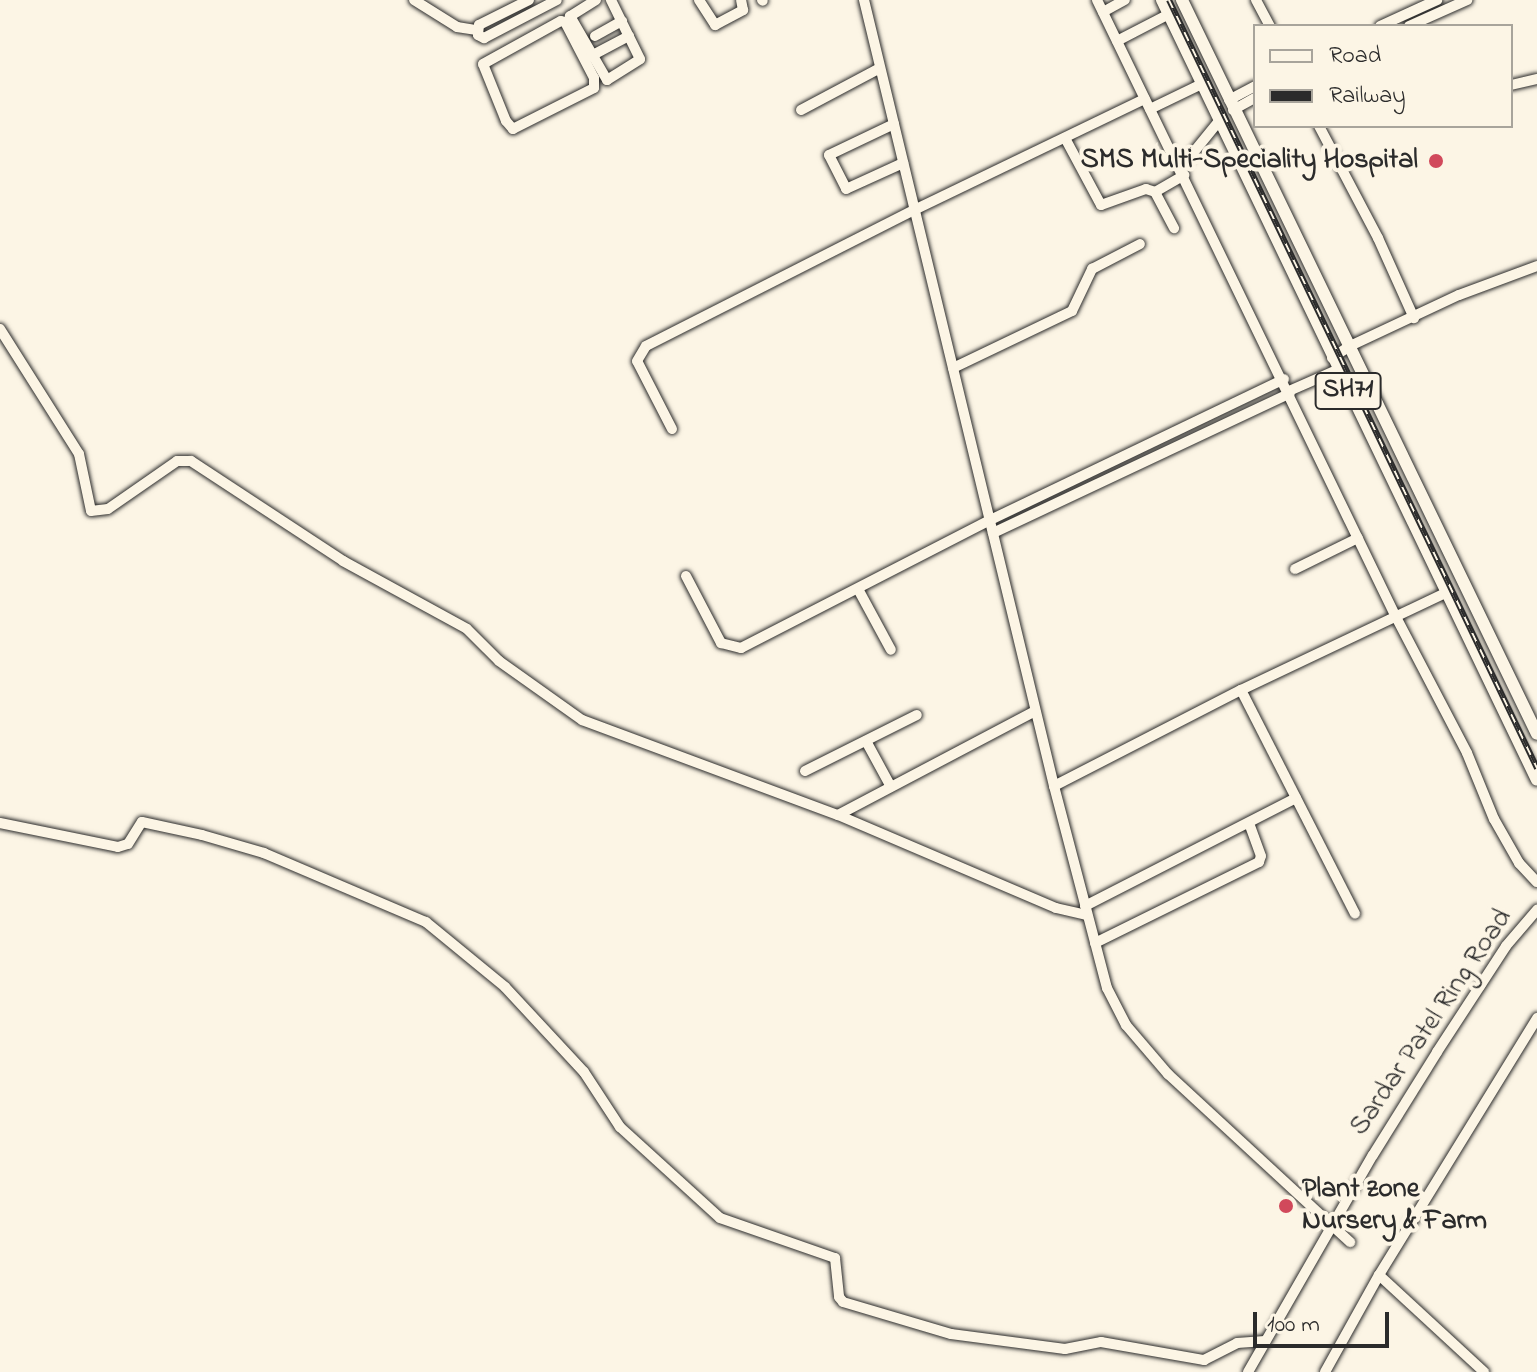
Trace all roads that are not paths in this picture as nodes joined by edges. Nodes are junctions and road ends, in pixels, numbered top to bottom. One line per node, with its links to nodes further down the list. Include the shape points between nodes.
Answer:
1 (414, 0): 24 (street, via 457,27)
2 (529, 0): 24 (street)
3 (557, 0): 20 (street)
4 (596, 0): 16 (street)
5 (611, 0): 19 (street)
6 (699, 0): 7 (street, via 715,25 743,10)
7 (741, 0)
8 (864, 0): 30 (street)
9 (1097, 0): 17 (street)
10 (1125, 0): 17 (street)
11 (1162, 0): 18 (main road, SH71)
12 (1182, 0): 37 (main road, SH71)
13 (1256, 0): 21 (street)
14 (1437, 0): 22 (street)
15 (1467, 0): 23 (street)
16 (577, 4): 29 (street, via 570,16)
17 (1103, 12): 28 (street)
18 (1169, 14): 28 (street); 32 (main road, SH71)
19 (622, 21): 25 (street); 26 (street)
20 (512, 23): 24 (street, via 484,38); 27 (street)
21 (1269, 24)
22 (1384, 24)
23 (1413, 24)
24 (477, 30)
25 (595, 36)
26 (629, 36): 29 (street); 29 (street, via 640,56 638,64 605,80)
27 (521, 41): 27 (street, via 563,21 595,82 592,90 515,129 506,121 483,64)
28 (1117, 41): 36 (street)
29 (591, 56)
30 (880, 68): 38 (street); 40 (street)
31 (1537, 79): 33 (street)
32 (1202, 84): 36 (street); 39 (main road, SH71)
33 (1513, 85)
34 (1253, 88): 37 (street)
35 (1253, 99): 37 (street)
36 (1148, 104): 42 (street); 44 (street)
37 (1231, 105): 52 (main road, SH71)
38 (801, 110)
39 (1219, 121): 44 (street); 53 (main road, SH71)
40 (894, 124): 43 (street); 43 (street, via 829,155 846,189)
41 (1320, 128): 50 (street)
42 (1065, 138): 45 (street, via 1101,205 1146,189); 46 (street)
43 (903, 163): 46 (street)
44 (1182, 172): 45 (street); 55 (street)
45 (1155, 192): 47 (street)
46 (914, 210): 54 (street); 57 (street, via 646,346 638,356 640,370)
47 (1174, 228)
48 (1140, 244): 54 (street, via 1092,269 1072,311)
49 (1537, 266): 50 (street)
50 (1414, 318): 52 (street)
51 (0, 329): 77 (street, via 79,454 91,511 108,509 177,461 191,461 343,561 467,629 499,661 582,720)
52 (1350, 346): 53 (street); 70 (main road, SH71)
53 (1335, 364): 56 (street); 64 (main road, SH71)
54 (953, 368): 58 (street)
55 (1284, 379): 56 (street); 58 (street)
56 (1290, 392): 59 (street); 60 (street)
57 (672, 429)
58 (990, 520): 59 (street); 63 (street)
59 (993, 533): 68 (street)
60 (1358, 538): 61 (street); 65 (street)
61 (1295, 569)
62 (686, 576): 63 (street, via 716,636 734,648)
63 (858, 589): 66 (street)
64 (1447, 592): 65 (street); 73 (main road, SH71)
65 (1396, 617): 67 (street); 80 (street, via 1467,753 1494,819 1519,863)
66 (891, 650)
67 (1241, 690): 74 (street); 76 (street)
68 (1035, 711): 74 (street); 75 (street)
69 (917, 715): 71 (street)
70 (1537, 734)
71 (866, 741): 72 (street); 75 (street)
72 (805, 771)
73 (1537, 780)
74 (1054, 786): 82 (street)
75 (891, 787): 77 (street)
76 (1296, 798): 79 (street); 83 (street)
77 (838, 815): 82 (street, via 1056,908)
78 (0, 823): 89 (street, via 118,847 128,844 142,822 202,835 264,853 426,922 505,987 584,1072 620,1127 720,1218 835,1258 843,1302 951,1334 1065,1349 1101,1342 1204,1360 1237,1343)
79 (1249, 823): 82 (street); 84 (street, via 1259,862)
80 (1537, 882)
81 (1537, 910): 86 (street, Sardar Patel Ring Road, via 1488,973)
82 (1086, 911): 84 (street)
83 (1355, 914)
84 (1095, 943): 86 (street, via 1116,1007 1141,1044)
85 (1537, 1018): 88 (street)
86 (1332, 1225): 87 (street); 89 (street, Sardar Patel Ring Road)
87 (1350, 1242)
88 (1379, 1275): 91 (street); 92 (street)
89 (1265, 1341): 90 (street, Sardar Patel Ring Road)
90 (1248, 1372)
91 (1325, 1372)
92 (1484, 1372)

